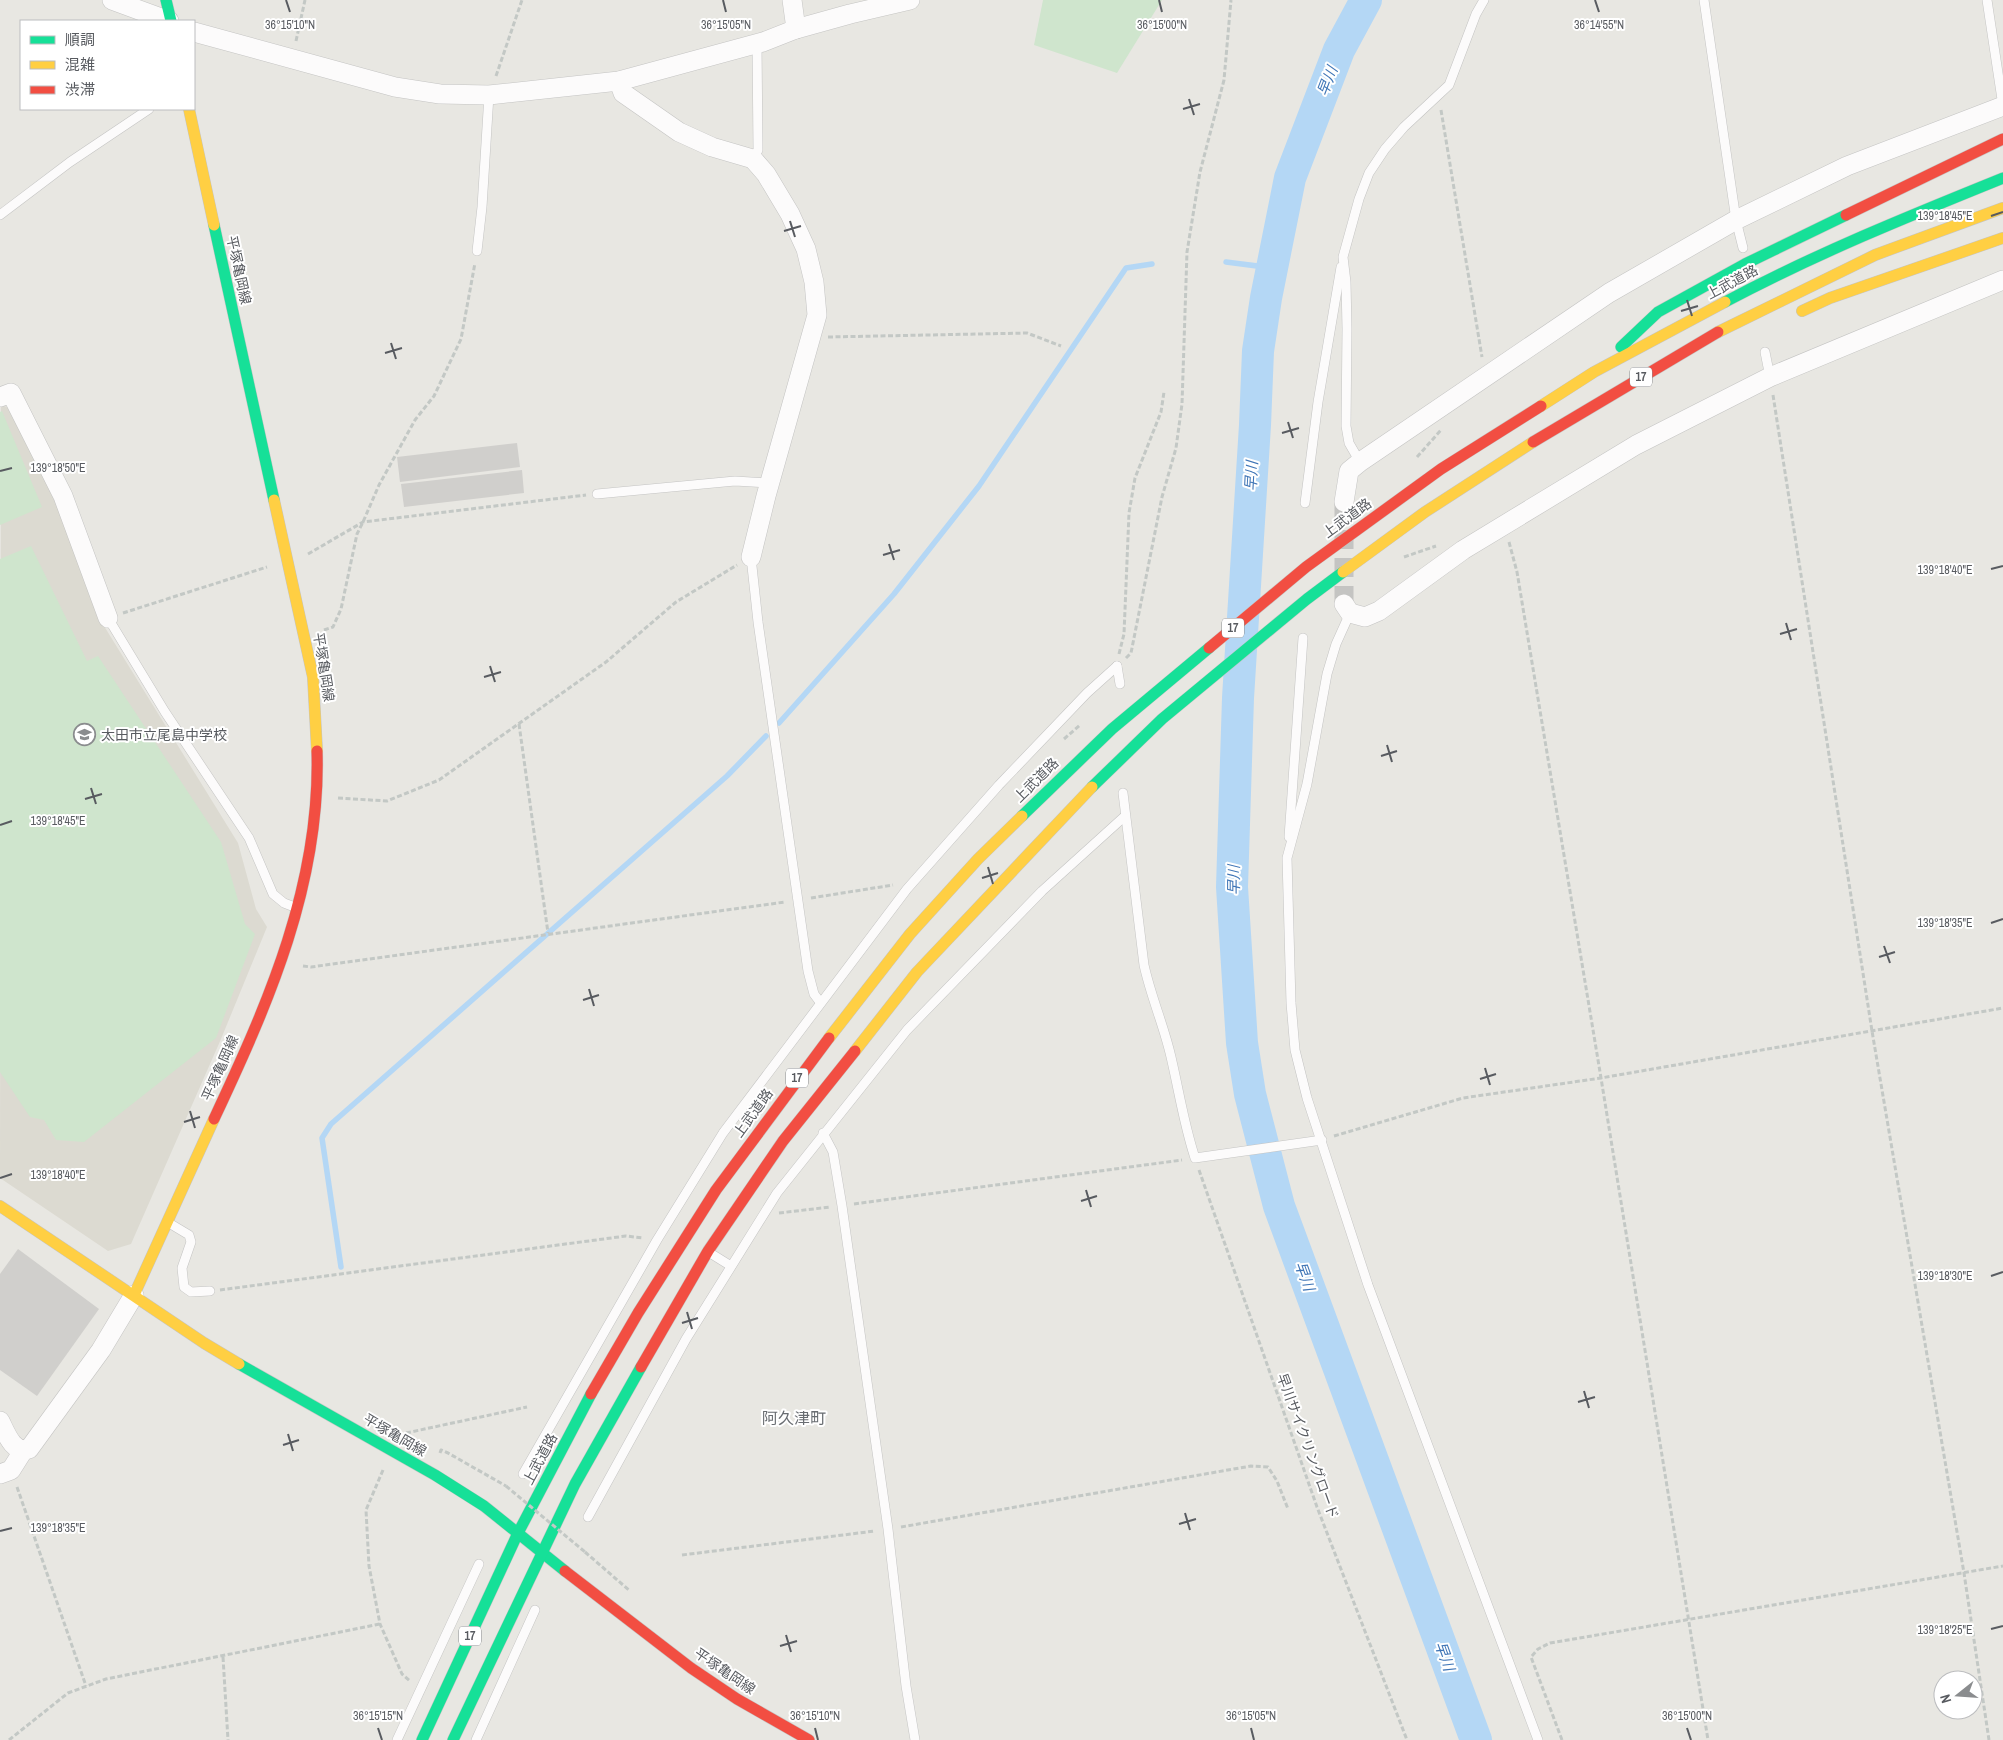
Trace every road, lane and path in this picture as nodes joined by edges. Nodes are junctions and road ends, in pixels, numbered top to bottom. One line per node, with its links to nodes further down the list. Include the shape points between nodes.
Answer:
1 (112, 0): 11 (street)
2 (166, 0): 12 (main road)
3 (305, 0): 16 (path)
4 (522, 0): 18 (path)
5 (792, 0): 13 (street)
6 (910, 0): 13 (street)
7 (1231, 0): 58 (path, via 1224,80 1200,172 1188,252 1182,404 1176,448 1162,497 1131,653)
8 (1484, 0): 19 (lane, via 1449,85)
9 (1704, 0): 28 (lane)
10 (1987, 0): 20 (lane)
11 (167, 20)
12 (170, 20)
13 (796, 29): 15 (street)
14 (195, 32): 16 (street)
15 (757, 44): 17 (street); 24 (lane, via 758,150)
16 (292, 59): 18 (street, via 395,87 440,94)
17 (619, 81): 18 (street); 24 (street, via 623,93 679,132 712,147)
18 (489, 95): 31 (lane)
19 (1435, 98): 32 (lane, via 1404,127 1369,173); 39 (path, via 1442,113 1479,349)
20 (2003, 106): 28 (street, via 1847,166)
21 (147, 110): 27 (lane)
22 (189, 110): 53 (main road, 平塚亀岡線)
23 (2003, 140): 38 (main road, via 1745,264 1658,312)
24 (753, 159): 35 (street, via 790,214 806,249 817,315)
25 (2003, 178): 38 (main road, 上武道路 / 17, via 1868,233 1772,277)
26 (2003, 208): 44 (main road, 17, via 1866,260 1708,338)
27 (0, 215)
28 (1736, 220): 30 (lane); 39 (street, via 1609,293)
29 (2003, 238): 34 (main road, via 1830,298)
30 (1743, 248)
31 (477, 251): 50 (path, via 461,339 434,396 415,420)
32 (1343, 257): 45 (lane, via 1348,329 1346,426 1349,442); 49 (lane, via 1318,402)
33 (2003, 280): 40 (street)
34 (1788, 318)
35 (813, 335): 36 (path, via 824,338 1027,334); 46 (street)
36 (1061, 346)
37 (1765, 352): 40 (lane)
38 (1594, 372): 88 (main road, 上武道路 / 17, via 1441,469 1306,567 1159,688 978,859 893,956 793,1084 716,1190 638,1313)
39 (1487, 374): 45 (street)
40 (1770, 377): 51 (street, via 1636,446); 72 (path)
41 (1164, 392): 58 (path, via 1161,412 1134,478 1129,514 1124,634)
42 (1638, 393): 44 (main road)
43 (0, 398): 55 (street, via 11,393 63,496)
44 (1571, 418): 82 (main road, 17, via 1425,512 1308,599 1162,719 1062,818 917,972 784,1141)
45 (1360, 462): 48 (street, via 1349,471)
46 (770, 483): 47 (lane, via 735,481); 52 (street)
47 (597, 494): 50 (path)
48 (1344, 502)
49 (1305, 503)
50 (363, 522): 53 (path); 56 (path, via 357,534 341,609 333,627)
51 (1505, 524): 54 (street, via 1379,611 1365,616); 73 (path, via 1517,572)
52 (751, 558): 60 (path, via 676,602 606,662); 66 (lane)
53 (290, 566): 55 (path, via 268,567); 56 (main road, 平塚亀岡線)
54 (1347, 609): 64 (lane, via 1327,674 1307,784)
55 (108, 618): 67 (lane, via 165,712 249,838 273,894)
56 (304, 636): 62 (main road, 平塚亀岡線, via 315,709)
57 (1303, 638): 64 (lane)
58 (1117, 666): 59 (lane); 65 (lane, via 999,784)
59 (1120, 684)
60 (518, 724): 62 (path, via 439,780 387,801); 68 (path)
61 (1123, 793): 63 (lane)
62 (317, 796): 67 (main road, 平塚亀岡線, via 312,845)
63 (1125, 816): 74 (lane, via 1042,891 907,1030); 76 (lane, via 1144,965 1171,1056 1186,1130)
64 (1287, 858): 75 (lane, via 1295,1050)
65 (907, 888): 66 (path, via 894,885); 70 (lane)
66 (799, 900): 68 (path); 70 (lane, via 811,984)
67 (299, 909): 69 (main road, 平塚亀岡線)
68 (548, 933): 69 (path, via 311,967)
69 (284, 959): 80 (main road, 平塚亀岡線)
70 (820, 1002): 81 (lane, via 723,1133)
71 (2003, 1008): 72 (path)
72 (1872, 1031): 73 (path); 103 (path)
73 (1601, 1078): 75 (path, via 1463,1098); 106 (path)
74 (823, 1133): 78 (lane, via 833,1152); 79 (lane)
75 (1319, 1140): 76 (lane); 122 (lane, via 1368,1285)
76 (1198, 1157): 78 (path); 121 (path, 早川サイクリングロード, via 1317,1507)
77 (0, 1206): 85 (main road)
78 (842, 1206): 79 (path, via 779,1213); 97 (lane)
79 (767, 1209): 83 (lane)
80 (167, 1221): 84 (lane, via 189,1235 191,1242 182,1268 184,1287 191,1292); 85 (main road, 平塚亀岡線)
81 (657, 1240): 84 (path, via 626,1236); 86 (lane)
82 (708, 1251): 83 (lane); 99 (main road, 17, via 606,1425)
83 (731, 1266): 96 (lane, via 686,1339)
84 (210, 1291)
85 (134, 1295): 90 (street, via 101,1350 29,1449); 91 (main road, 平塚亀岡線, via 213,1348)
86 (565, 1398): 88 (lane); 94 (lane)
87 (527, 1407): 91 (path, via 409,1431)
88 (582, 1410): 98 (main road, 上武道路 / 17)
89 (0, 1422): 90 (street, via 16,1448)
90 (23, 1451): 93 (street)
91 (393, 1452): 98 (main road, 平塚亀岡線, via 484,1506); 107 (path, via 366,1510 369,1566)
92 (448, 1453): 104 (path, bridge, via 506,1486)
93 (5, 1472): 109 (path)
94 (523, 1474)
95 (1288, 1509): 97 (path, via 1268,1467 1251,1466)
96 (588, 1517)
97 (888, 1529): 100 (path); 120 (lane)
98 (518, 1533): 99 (main road, 平塚亀岡線); 116 (main road, 上武道路 / 17)
99 (541, 1553): 111 (main road, 17); 119 (main road, 平塚亀岡線, via 691,1668)
100 (682, 1555)
101 (479, 1564): 110 (lane)
102 (2003, 1566): 103 (path)
103 (1964, 1573): 106 (path); 125 (path)
104 (636, 1596)
105 (535, 1610): 112 (lane)
106 (1687, 1619): 123 (path, via 1550,1643 1538,1649 1531,1657); 124 (path)
107 (380, 1624): 108 (path); 110 (path, via 402,1674)
108 (224, 1657): 109 (path, via 106,1679); 114 (path)
109 (86, 1686): 113 (path, via 68,1693)
110 (420, 1691): 115 (lane)
111 (464, 1717): 112 (lane); 117 (main road, 17)
112 (483, 1725): 118 (lane)
113 (9, 1740)
114 (228, 1740)
115 (397, 1740)
116 (422, 1740)
117 (453, 1740)
118 (476, 1740)
119 (808, 1740)
120 (915, 1740)
121 (1407, 1740)
122 (1538, 1740)
123 (1562, 1740)
124 (1708, 1740)
125 (1989, 1740)

